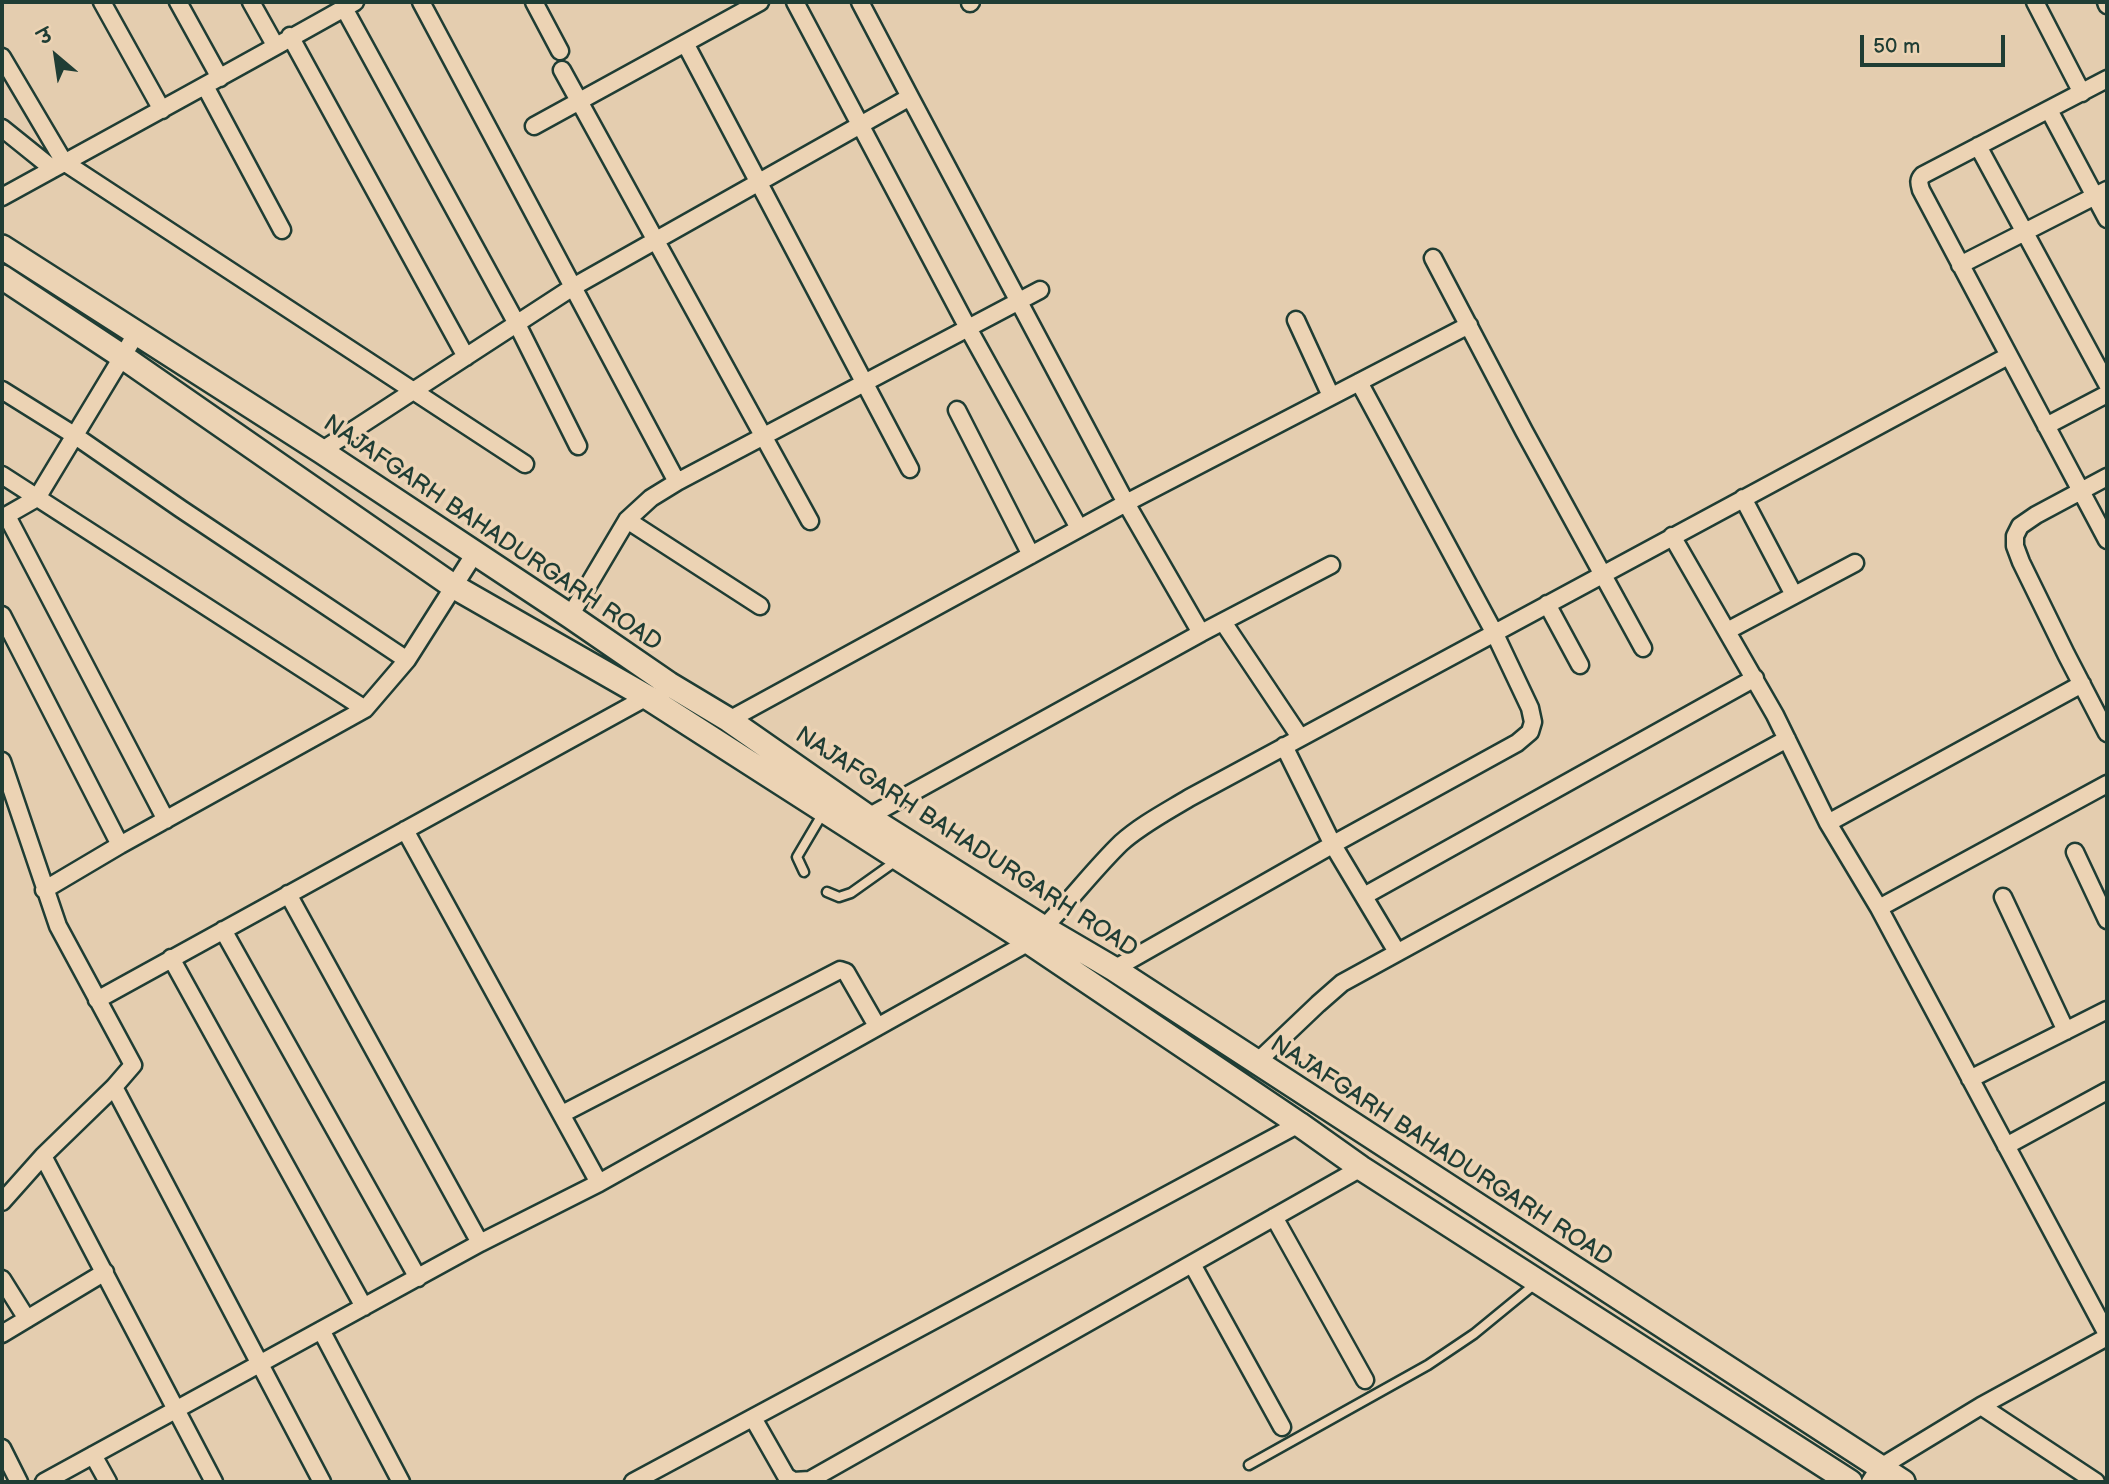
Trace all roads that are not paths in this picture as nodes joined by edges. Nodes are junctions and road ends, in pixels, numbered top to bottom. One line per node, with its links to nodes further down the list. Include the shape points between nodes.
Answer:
1 (102, 2): 23 (street)
2 (178, 2): 17 (street)
3 (251, 2): 13 (street)
4 (421, 2): 41 (street)
5 (534, 2): 14 (street)
6 (760, 2): 12 (street)
7 (794, 2): 25 (street)
8 (860, 2): 21 (street)
9 (2035, 2): 20 (street)
10 (349, 5): 11 (street); 45 (street)
11 (290, 37): 13 (street); 51 (street)
12 (685, 43): 22 (street); 30 (street)
13 (275, 45): 17 (street)
14 (560, 51)
15 (2, 57): 29 (street)
16 (562, 70): 22 (street)
17 (220, 78): 19 (street)
18 (2107, 79): 20 (street)
19 (205, 86): 23 (street); 34 (street)
20 (2082, 93): 24 (street)
21 (910, 97): 25 (street); 43 (street)
22 (579, 101): 26 (street); 36 (street)
23 (162, 110): 29 (street)
24 (2049, 110): 28 (street); 31 (street)
25 (860, 125): 30 (street); 47 (street)
26 (534, 126)
27 (2, 128): 29 (street)
28 (1979, 146): 35 (street); 39 (street, via 1919,179 1920,190)
29 (59, 165): 32 (street); 56 (street)
30 (758, 182): 36 (street); 53 (street)
31 (2101, 194): 33 (street); 35 (street)
32 (2, 197)
33 (2107, 219)
34 (282, 230)
35 (2025, 233): 39 (street); 54 (street)
36 (655, 240): 41 (street); 62 (street)
37 (2, 247): 48 (main road, NAJAFGARH BAHADURGARH ROAD)
38 (1433, 258): 46 (street)
39 (1961, 265): 50 (street)
40 (2, 277): 49 (main road, NAJAFGARH BAHADURGARH ROAD)
41 (573, 287): 45 (street); 69 (street)
42 (1040, 290): 43 (street)
43 (1020, 301): 47 (street); 73 (street)
44 (1296, 320): 58 (street)
45 (517, 324): 51 (street); 63 (street)
46 (1469, 325): 52 (street); 84 (street)
47 (968, 328): 53 (street); 77 (street)
48 (136, 334): 49 (street); 64 (main road, NAJAFGARH BAHADURGARH ROAD)
49 (123, 356): 61 (street); 85 (main road, NAJAFGARH BAHADURGARH ROAD)
50 (2008, 356): 60 (street); 72 (street)
51 (466, 357): 56 (street)
52 (1359, 382): 58 (street); 93 (street)
53 (864, 383): 62 (street); 66 (street)
54 (2107, 384)
55 (2, 390): 61 (street)
56 (412, 392): 64 (street); 65 (street)
57 (2107, 394): 60 (street)
58 (1331, 397): 73 (street)
59 (957, 410): 81 (street)
60 (2046, 426): 70 (street)
61 (74, 435): 71 (street); 96 (street)
62 (763, 436): 69 (street); 76 (street)
63 (578, 446)
64 (321, 451): 80 (main road, NAJAFGARH BAHADURGARH ROAD)
65 (525, 464)
66 (910, 469)
67 (2, 475): 71 (street)
68 (2107, 477): 70 (street)
69 (677, 482): 75 (street)
70 (2080, 491): 79 (street); 99 (street, via 2020,526 2015,545)
71 (37, 498): 74 (street); 101 (street)
72 (1743, 498): 78 (street); 86 (street)
73 (1126, 503): 77 (street); 94 (street)
74 (5, 517): 111 (street)
75 (627, 520): 88 (street); 90 (street)
76 (810, 521)
77 (1079, 528): 81 (street)
78 (1672, 536): 84 (street); 92 (street)
79 (2107, 540)
80 (475, 553): 85 (street); 90 (main road, NAJAFGARH BAHADURGARH ROAD)
81 (1031, 555): 102 (street)
82 (1855, 562): 86 (street)
83 (1331, 565): 91 (street)
84 (1602, 573): 87 (street); 95 (street)
85 (453, 586): 96 (street); 100 (main road, NAJAFGARH BAHADURGARH ROAD)
86 (1794, 595): 92 (street)
87 (1547, 604): 93 (street); 97 (street)
88 (760, 606)
89 (2, 615): 114 (street)
90 (570, 616): 102 (main road, NAJAFGARH BAHADURGARH ROAD)
91 (1223, 622): 94 (street); 104 (street)
92 (1727, 631): 98 (street)
93 (1494, 632): 104 (street); 115 (street, via 1530,708 1530,732)
94 (1201, 633): 110 (street)
95 (1643, 648)
96 (407, 660): 101 (street)
97 (1580, 665)
98 (1755, 678): 105 (street); 122 (street)
99 (2082, 684): 103 (street); 112 (street)
100 (647, 697): 109 (main road, NAJAFGARH BAHADURGARH ROAD); 113 (street)
101 (365, 709): 111 (street)
102 (729, 720): 110 (main road, NAJAFGARH BAHADURGARH ROAD)
103 (2107, 733)
104 (1300, 737): 106 (street)
105 (1787, 738): 112 (street); 128 (street)
106 (1284, 746): 115 (street); 127 (street, via 1155,818 1122,843)
107 (2, 761): 119 (street)
108 (2107, 784): 124 (street)
109 (824, 811): 117 (main road, NAJAFGARH BAHADURGARH ROAD); 118 (lane, via 797,858)
110 (868, 817): 127 (main road, NAJAFGARH BAHADURGARH ROAD)
111 (166, 820): 114 (street)
112 (1828, 823): 124 (street)
113 (405, 830): 121 (street); 139 (street)
114 (120, 845): 119 (street)
115 (1333, 845): 122 (street); 130 (street)
116 (2075, 852): 125 (street)
117 (899, 859): 120 (lane, via 851,893 839,897); 127 (main road, NAJAFGARH BAHADURGARH ROAD)
118 (804, 872)
119 (44, 890): 131 (street)
120 (827, 892)
121 (288, 894): 126 (street); 149 (street)
122 (1364, 896): 128 (street)
123 (2003, 897): 134 (street)
124 (1879, 908): 136 (street)
125 (2107, 920)
126 (223, 930): 129 (street); 152 (street)
127 (1036, 935): 130 (main road, NAJAFGARH BAHADURGARH ROAD); 133 (street); 140 (main road, NAJAFGARH BAHADURGARH ROAD)
128 (1397, 952): 135 (street, via 1342,983)
129 (172, 958): 131 (street); 155 (street)
130 (1114, 969): 135 (main road, NAJAFGARH BAHADURGARH ROAD)
131 (97, 1000): 137 (street, via 133,1065)
132 (2105, 1017): 134 (street)
133 (877, 1026): 139 (street, via 846,972 840,970); 144 (street)
134 (2066, 1031): 136 (street)
135 (1256, 1063): 146 (main road, NAJAFGARH BAHADURGARH ROAD)
136 (1970, 1079): 141 (street)
137 (114, 1087): 142 (street); 160 (street)
138 (2107, 1091): 141 (street)
139 (562, 1114): 144 (street)
140 (1299, 1124): 143 (main road, NAJAFGARH BAHADURGARH ROAD); 164 (street)
141 (2007, 1146): 159 (street)
142 (43, 1156): 145 (street); 151 (street)
143 (1361, 1168): 147 (street); 148 (main road, NAJAFGARH BAHADURGARH ROAD)
144 (599, 1183): 149 (street)
145 (2, 1202)
146 (1485, 1212): 148 (main road); 169 (main road, NAJAFGARH BAHADURGARH ROAD)
147 (1274, 1217): 150 (street); 161 (street)
148 (1466, 1235): 154 (main road, NAJAFGARH BAHADURGARH ROAD)
149 (480, 1244): 152 (street)
150 (1192, 1264): 164 (street, via 810,1480 793,1481 786,1476); 165 (street)
151 (105, 1272): 156 (street); 163 (street)
152 (418, 1278): 155 (street)
153 (2, 1279): 156 (street)
154 (1538, 1282): 168 (lane, via 1427,1365); 177 (main road, NAJAFGARH BAHADURGARH ROAD)
155 (364, 1307): 157 (street)
156 (27, 1320): 158 (street)
157 (321, 1330): 160 (street); 175 (street)
158 (2, 1334)
159 (2107, 1336): 162 (street)
160 (259, 1365): 163 (street); 174 (street)
161 (1365, 1380)
162 (1981, 1406): 169 (street); 179 (street)
163 (178, 1409): 167 (street); 173 (street)
164 (753, 1418): 176 (street)
165 (1282, 1427)
166 (2, 1448): 170 (street)
167 (93, 1455): 171 (street); 172 (street)
168 (1249, 1465)
169 (1875, 1475): 178 (main road, NAJAFGARH BAHADURGARH ROAD)
170 (19, 1482)
171 (44, 1482)
172 (108, 1482)
173 (214, 1482)
174 (322, 1482)
175 (401, 1482)
176 (633, 1482)
177 (1850, 1482)
178 (1903, 1482)
179 (2096, 1482)

